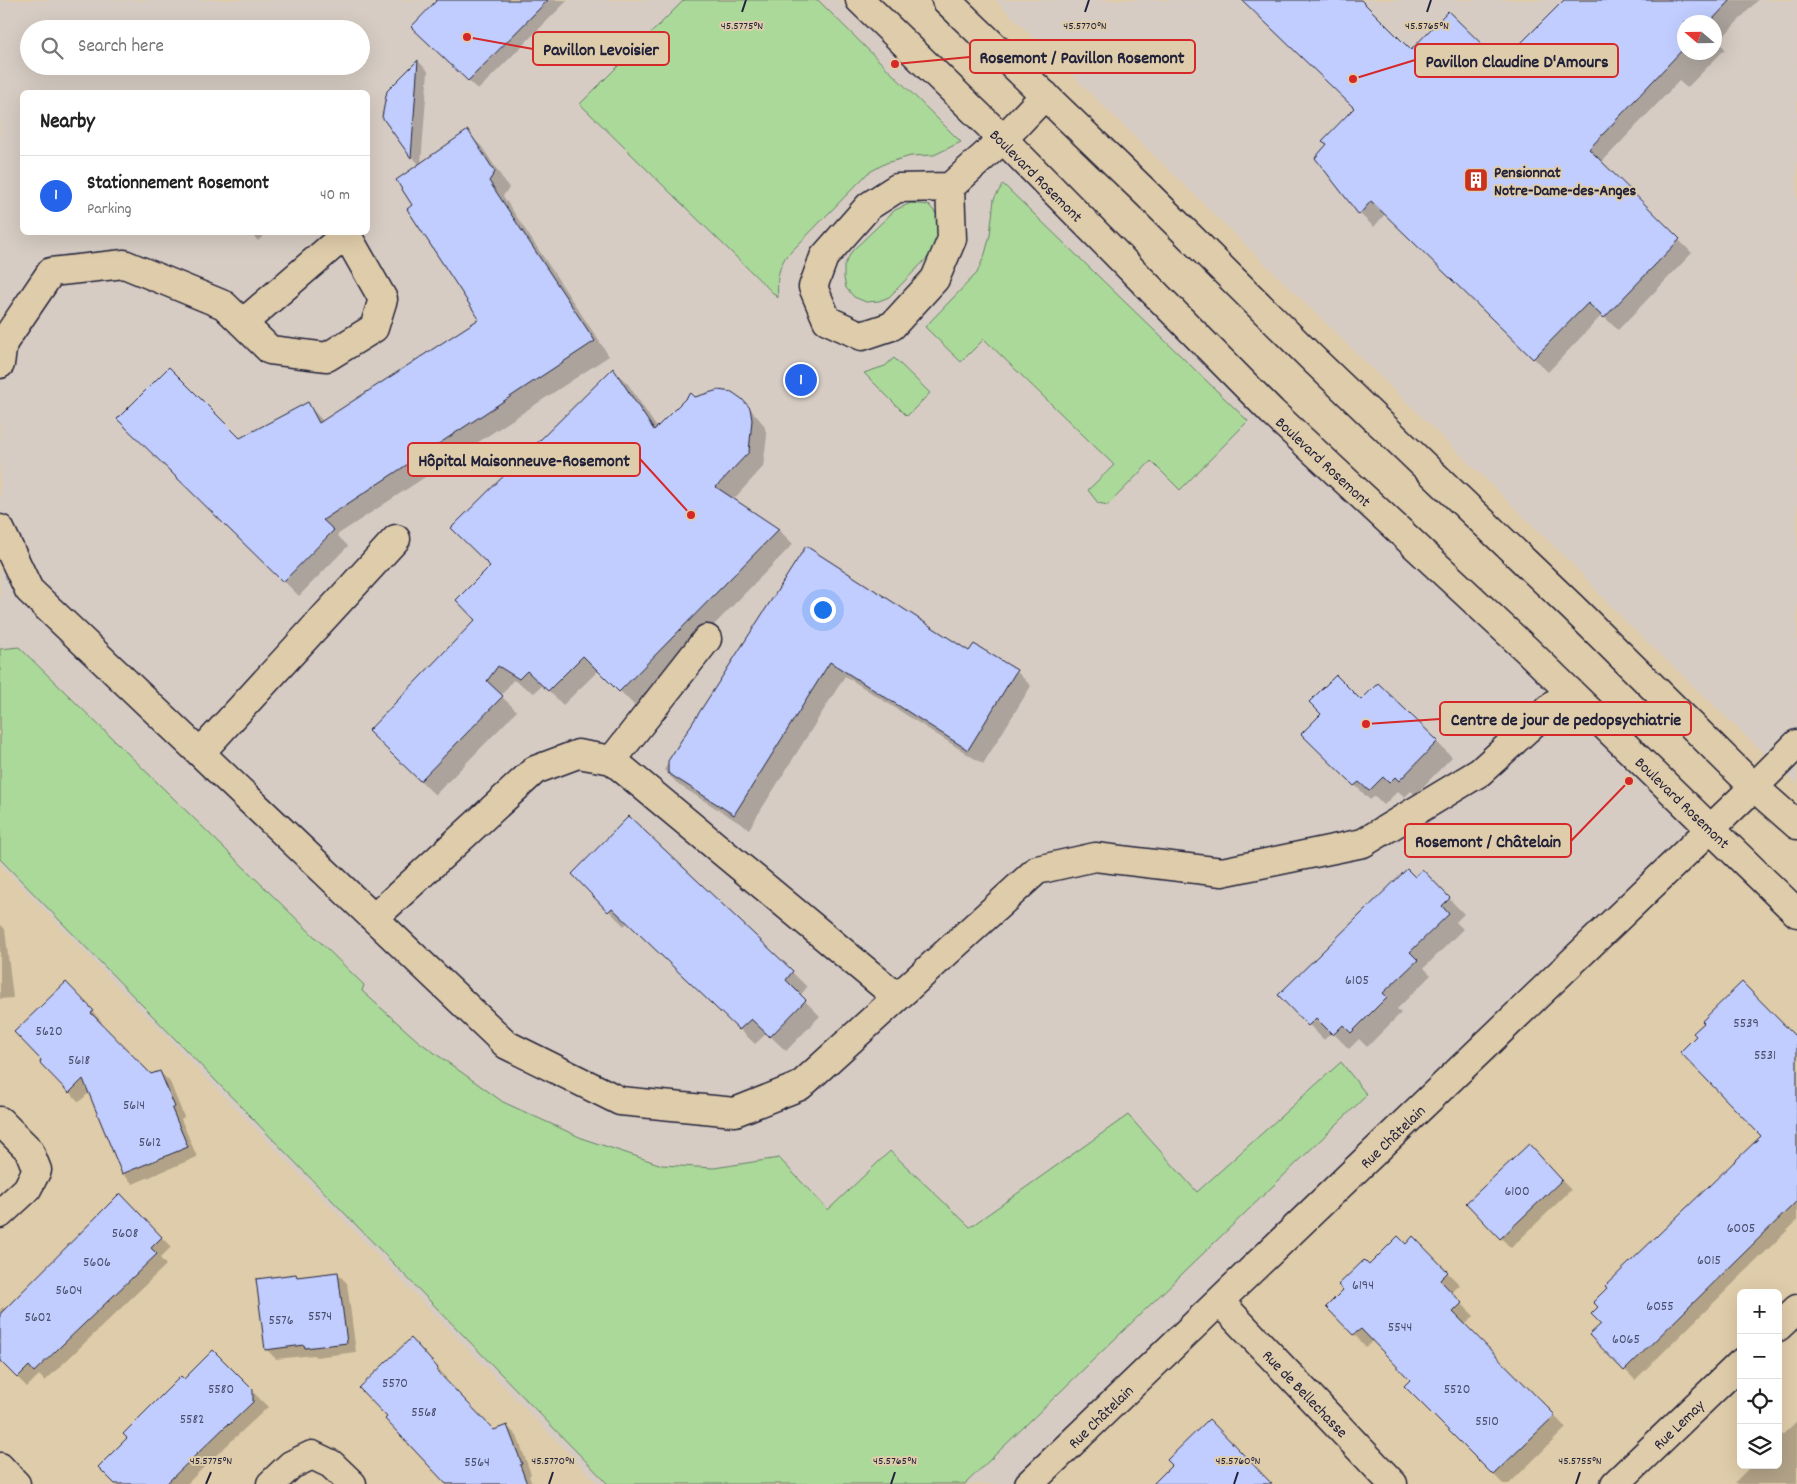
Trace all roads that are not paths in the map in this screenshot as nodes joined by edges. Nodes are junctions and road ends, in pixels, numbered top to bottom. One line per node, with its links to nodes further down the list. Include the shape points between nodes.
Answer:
1 (860, 0): 4 (main road, Boulevard Rosemont)
2 (946, 0): 3 (main road)
3 (1044, 95): 4 (main road); 17 (main road)
4 (1002, 139): 5 (main road); 13 (main road, Boulevard Rosemont, via 1272,412)
5 (950, 187): 5 (main road, via 897,188 869,206 824,258 813,287 827,320 862,336 892,326 929,286 952,240)
6 (343, 235): 8 (main road)
7 (346, 235): 8 (main road, via 383,299 374,328 327,357 270,350)
8 (242, 323): 9 (main road, via 224,305 124,264 51,272 3,342)
9 (0, 364)
10 (0, 529): 15 (main road, via 29,590)
11 (396, 539): 15 (main road)
12 (707, 639): 16 (main road)
13 (1569, 691): 19 (main road, Boulevard Rosemont); 22 (main road, via 1480,772 1363,843 1222,872 1095,857 1037,870)
14 (1797, 744): 17 (main road, Rue Châtelain)
15 (200, 753): 21 (main road)
16 (612, 760): 21 (main road, via 578,754 535,770); 22 (main road)
17 (1754, 786): 18 (main road); 19 (main road, Rue Châtelain)
18 (1797, 825)
19 (1710, 829): 20 (main road, Boulevard Rosemont); 25 (main road, Rue Châtelain)
20 (1797, 913)
21 (374, 918): 22 (main road, via 507,1045 620,1101 735,1112 800,1086)
22 (897, 997)
23 (0, 1121): 24 (main road, via 29,1150 37,1170 27,1189)
24 (0, 1214)
25 (1220, 1302): 33 (main road, Rue Châtelain); 34 (main road, Rue de Bellechasse)
26 (1797, 1309): 27 (main road)
27 (1782, 1323)
28 (1737, 1367): 35 (main road, Rue Lemay)
29 (0, 1467): 30 (main road)
30 (16, 1484)
31 (271, 1484): 32 (main road, via 291,1465 312,1455 331,1464)
32 (352, 1484)
33 (1029, 1484)
34 (1393, 1484)
35 (1615, 1484)

